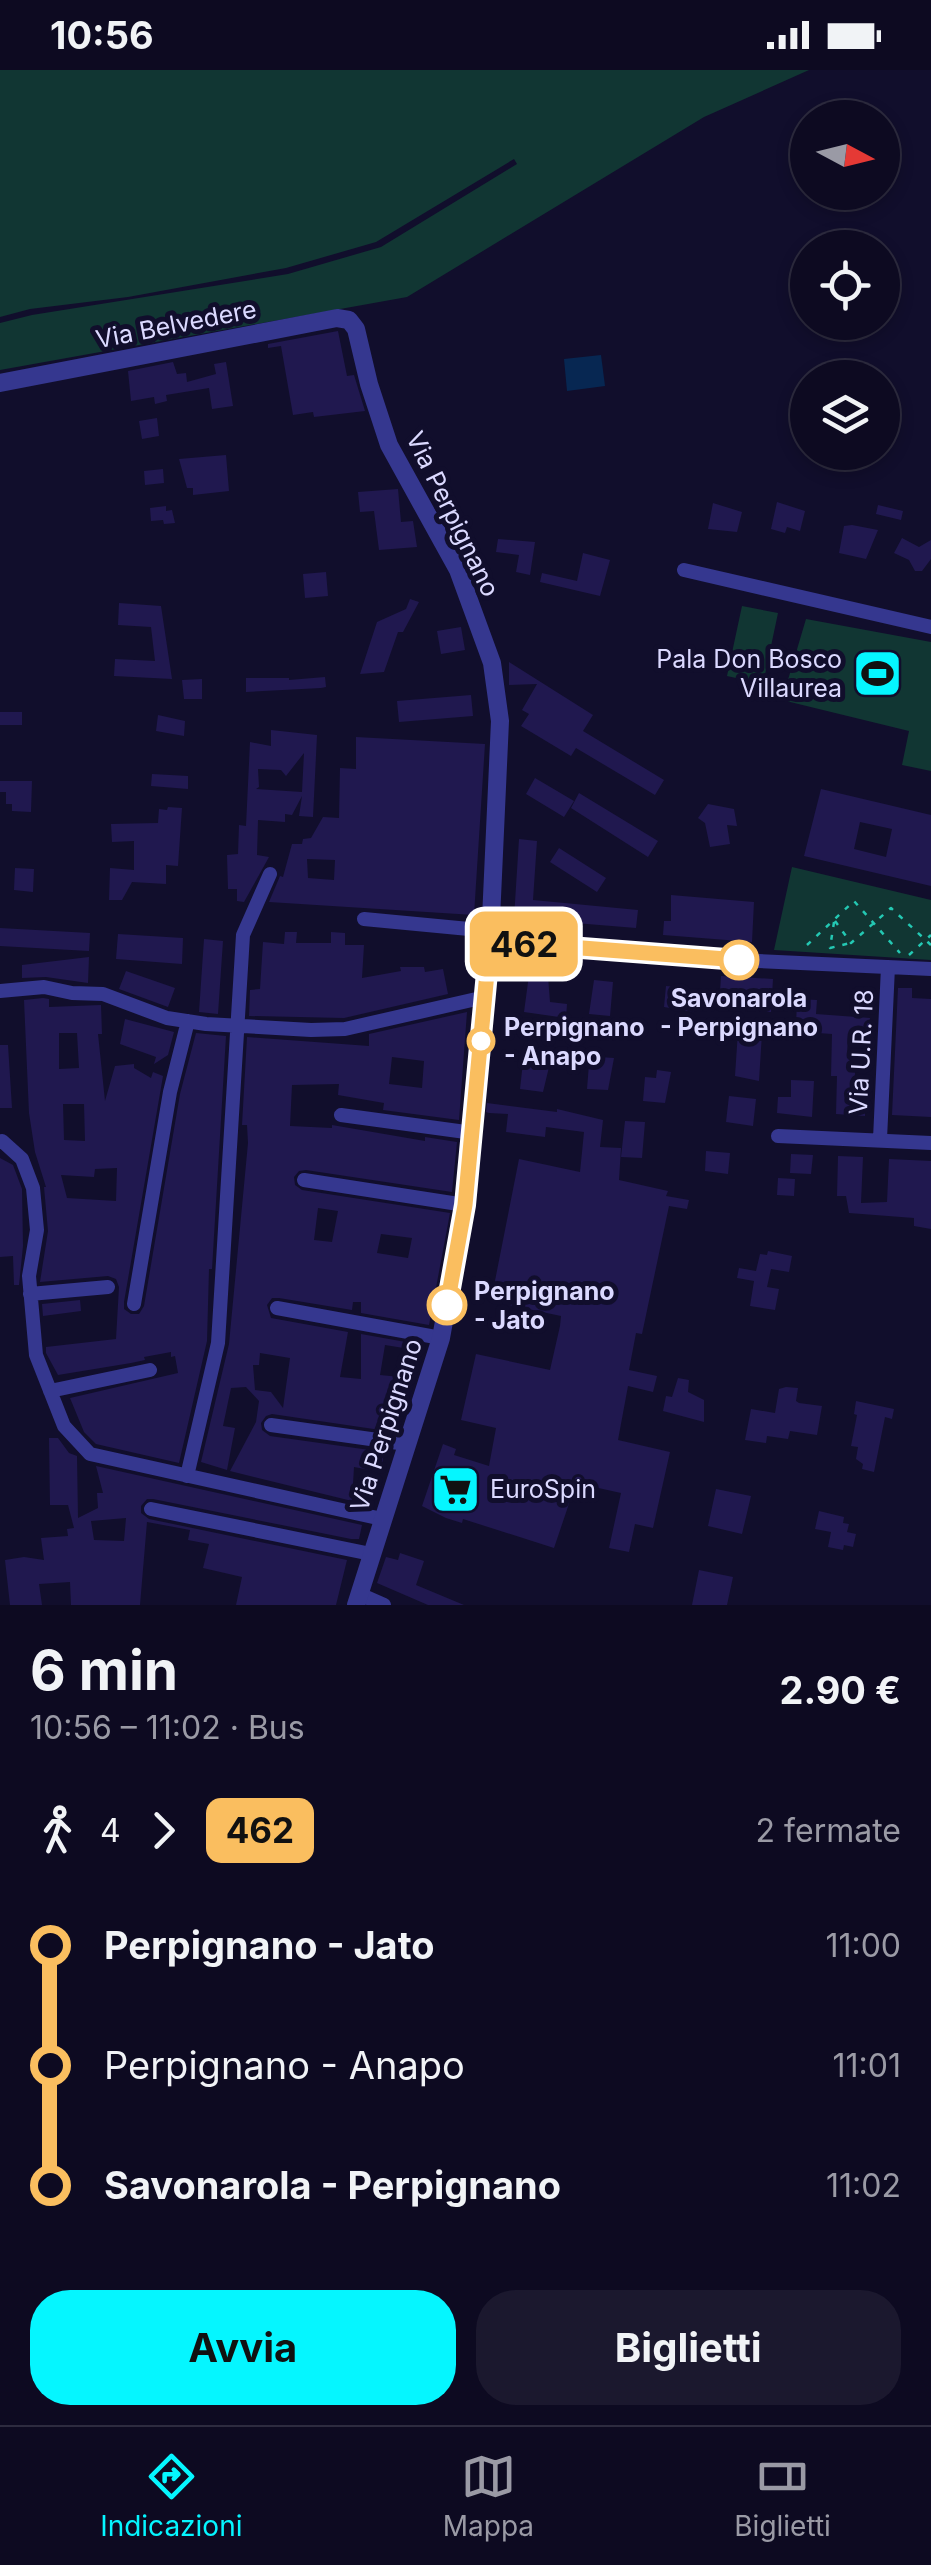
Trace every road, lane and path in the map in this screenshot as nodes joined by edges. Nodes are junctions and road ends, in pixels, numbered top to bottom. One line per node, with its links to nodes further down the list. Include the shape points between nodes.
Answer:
1 (356, 329): 2 (street, Via Belvedere, via 337,318); 10 (street, Via Perpignano, via 389,445 458,570 492,663 500,721)
2 (0, 383)
3 (684, 570): 4 (street)
4 (931, 627)
5 (270, 874): 20 (street, via 243,935)
6 (364, 918): 10 (street)
7 (834, 920): 8 (path, via 854,901); 12 (path); 12 (path, via 830,948); 13 (path)
8 (873, 922): 11 (path, via 892,908); 11 (path, via 905,959); 12 (path)
9 (931, 935): 11 (path)
10 (490, 936): 15 (street, via 713,959); 18 (street, Via Perpignano)
11 (926, 940): 14 (path)
12 (851, 942)
13 (806, 945)
14 (931, 945)
15 (888, 967): 16 (street); 24 (street, Via U.R. 18)
16 (931, 970)
17 (0, 990): 19 (street, via 103,994)
18 (485, 997): 20 (street, via 346,1028); 22 (street, Via Perpignano)
19 (188, 1021): 20 (street); 31 (street)
20 (237, 1026): 38 (street, via 218,1343)
21 (341, 1115): 22 (street)
22 (473, 1133): 28 (street, Via Perpignano)
23 (778, 1136): 24 (street)
24 (880, 1139): 26 (street)
25 (0, 1142): 30 (street, via 22,1159 33,1188 37,1230)
26 (931, 1142)
27 (304, 1180): 28 (street)
28 (465, 1205): 33 (street, Via Perpignano)
29 (108, 1286): 30 (street)
30 (30, 1294): 35 (street, via 36,1355)
31 (134, 1304)
32 (277, 1308): 33 (street)
33 (441, 1338): 37 (street, Via Perpignano)
34 (150, 1370): 35 (street)
35 (50, 1391): 38 (street, via 64,1426 90,1454)
36 (272, 1424): 37 (street)
37 (406, 1444): 40 (street, Via Perpignano)
38 (187, 1476): 40 (street)
39 (151, 1508): 41 (street)
40 (382, 1519): 41 (street, Via Perpignano)
41 (371, 1554): 42 (street, Via Perpignano)
42 (358, 1600): 43 (street)
43 (384, 1605)

